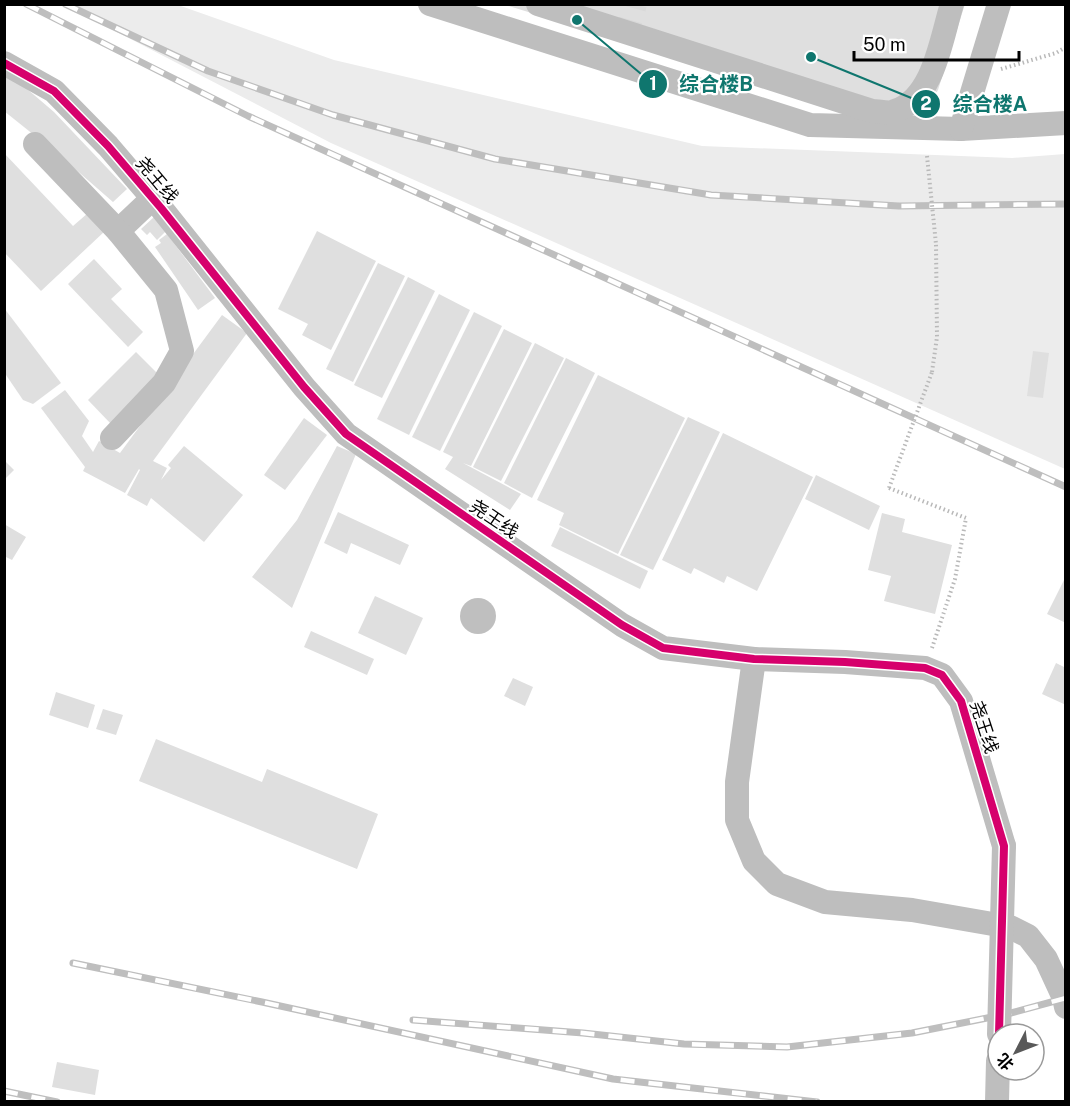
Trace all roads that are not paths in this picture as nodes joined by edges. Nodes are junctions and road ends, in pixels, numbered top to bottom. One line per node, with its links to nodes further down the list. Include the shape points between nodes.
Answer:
1 (430, 4): 7 (street, via 620,53 810,125)
2 (538, 4): 3 (street, bridge, via 872,111 893,112 908,105 928,81)
3 (952, 4)
4 (999, 4): 7 (street)
5 (4, 63): 9 (street, 尧王线, via 54,91)
6 (1065, 123): 7 (street)
7 (961, 129)
8 (35, 144): 10 (street)
9 (153, 198): 10 (street); 12 (street, 尧王线, via 346,434 612,618 663,648)
10 (118, 231): 11 (street, via 166,290 182,351 164,383)
11 (112, 438)
12 (754, 659): 13 (street, via 737,782 737,820 754,861 777,884 825,902 912,910 1010,927 1029,936 1046,959); 14 (street, 尧王线, bridge, via 925,668 942,675 961,701 1004,846)
13 (1065, 1007)
14 (999, 1022)
15 (997, 1082): 16 (street)
16 (997, 1101)

